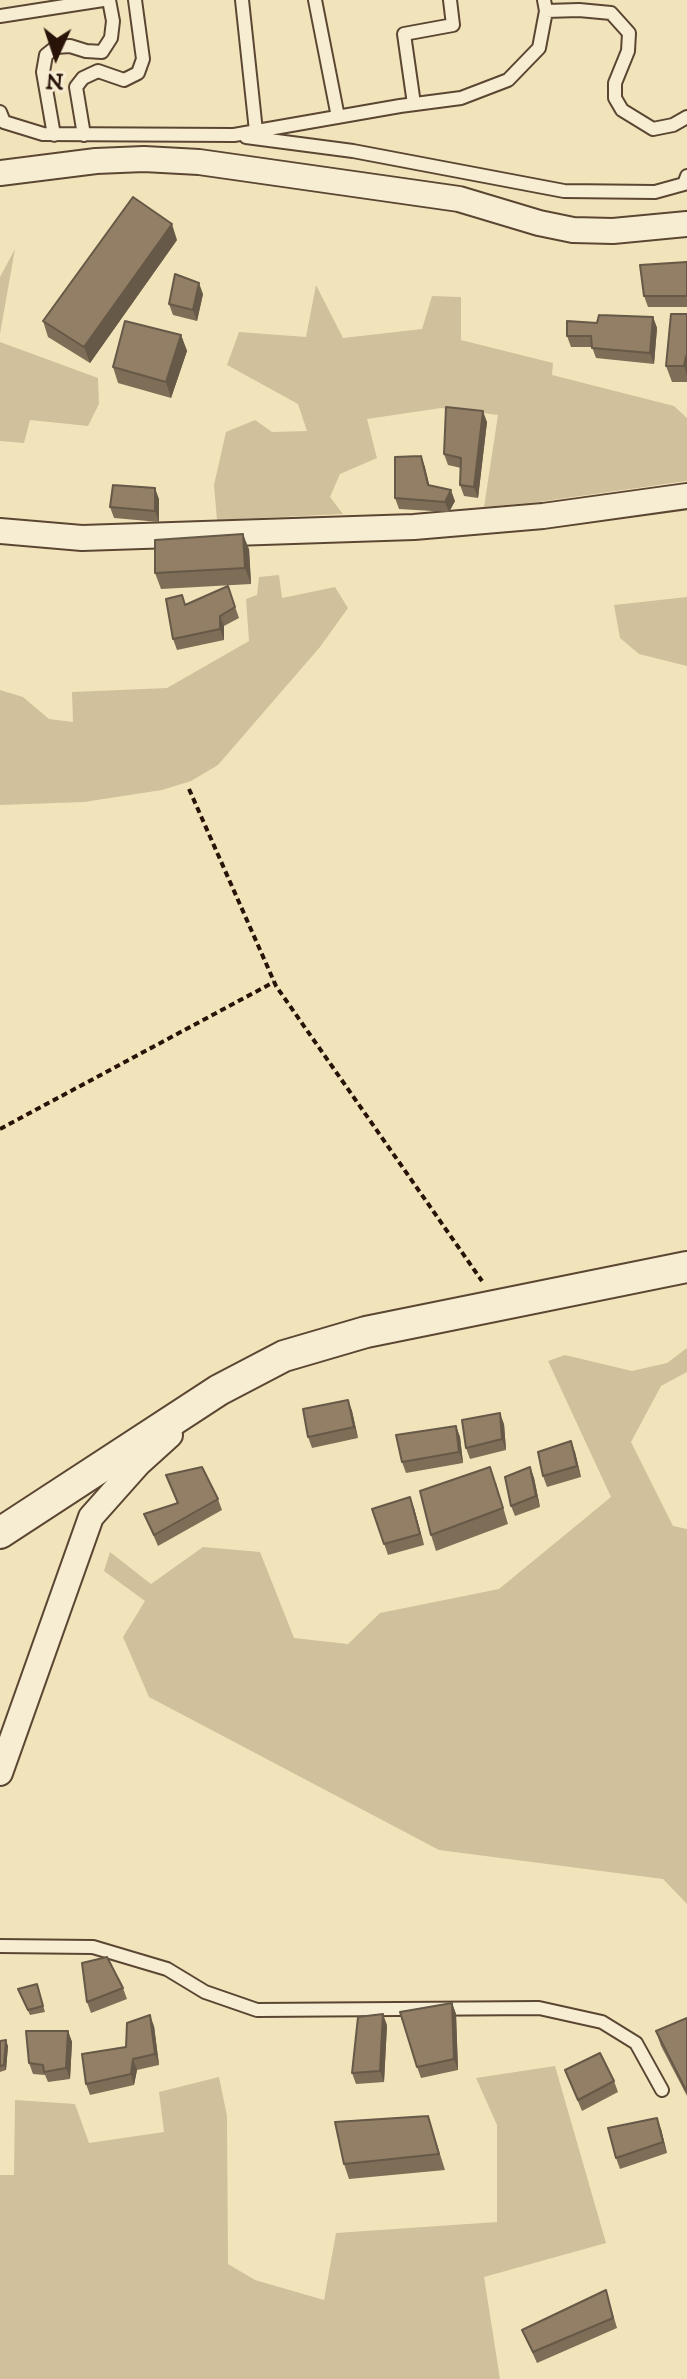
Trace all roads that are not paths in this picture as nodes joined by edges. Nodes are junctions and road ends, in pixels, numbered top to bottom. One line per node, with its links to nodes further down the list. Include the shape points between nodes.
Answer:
1 (101, 0): 6 (lane); 14 (lane, via 113,21 102,52 70,46 46,55 43,72)
2 (135, 0): 15 (lane, via 143,59 138,73 124,80 98,71 83,78 76,87)
3 (242, 0): 13 (lane)
4 (315, 0): 11 (lane)
5 (450, 0): 9 (lane, via 453,25 404,34)
6 (57, 4): 8 (lane)
7 (545, 5): 9 (lane, via 539,48 508,80 461,98); 12 (lane, via 611,13 629,33 615,83 622,110 653,129)
8 (0, 16)
9 (414, 104): 11 (lane)
10 (0, 112): 14 (lane, via 4,122)
11 (338, 117): 13 (lane)
12 (687, 117)
13 (256, 131): 16 (lane)
14 (54, 135): 15 (lane)
15 (84, 135): 16 (lane)
16 (234, 135): 18 (lane, via 353,151 564,191 655,192 684,184)
17 (0, 173): 19 (street, via 96,161 199,162 459,199 573,230)
18 (687, 176)
19 (687, 224)
20 (687, 496): 21 (street, via 414,527 82,538)
21 (0, 531)
22 (687, 1267): 23 (street, via 366,1332 284,1356)
23 (219, 1390): 24 (street); 25 (street, via 139,1463 91,1517)
24 (0, 1533)
25 (0, 1773)
26 (0, 1946): 27 (lane, via 93,1947 167,1969 205,1992 257,2010 539,2008 602,2022 636,2043)
27 (662, 2090)

